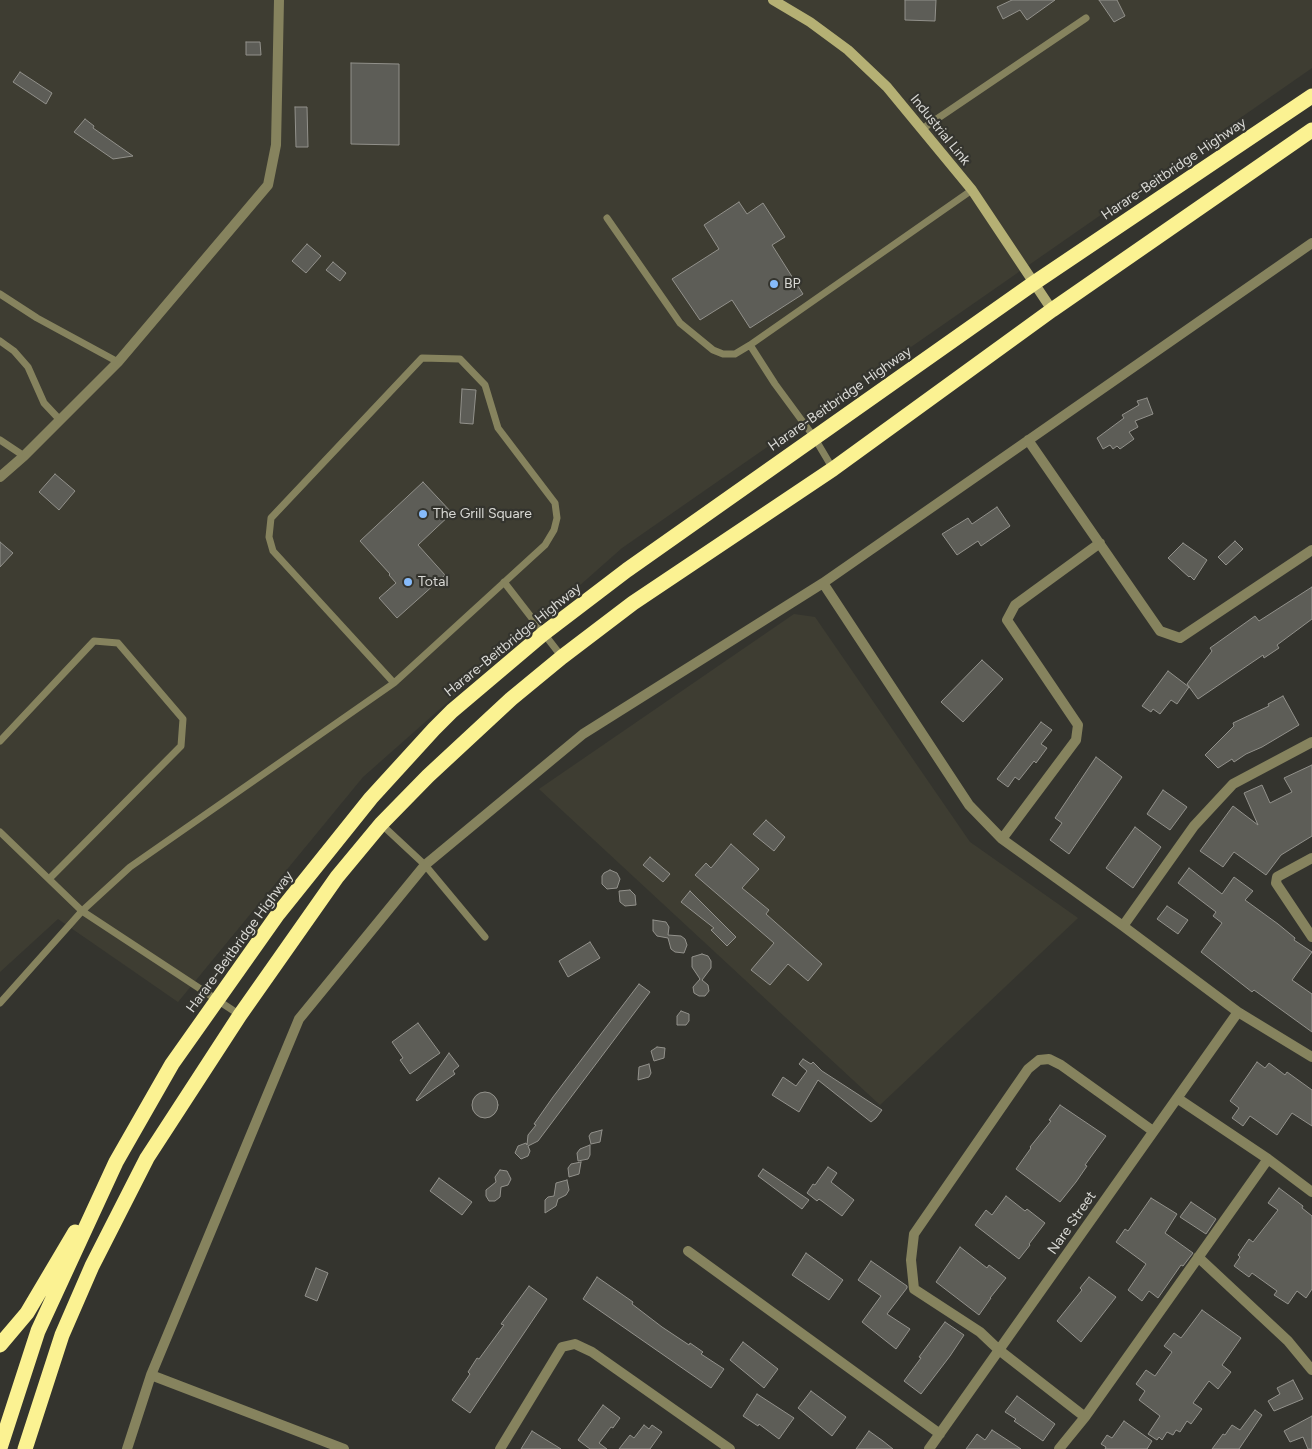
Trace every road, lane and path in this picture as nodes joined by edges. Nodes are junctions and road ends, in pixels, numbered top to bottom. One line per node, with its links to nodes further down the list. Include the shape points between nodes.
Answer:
1 (279, 0): 15 (street, via 276,145 268,185)
2 (773, 0): 5 (street, Industrial Link, via 848,50 887,87)
3 (1086, 18): 5 (lane)
4 (1312, 96): 10 (highway, Harare-Beitbridge Highway)
5 (922, 129): 7 (street, Industrial Link)
6 (1312, 130): 12 (highway)
7 (972, 190): 10 (street, Industrial Link); 14 (lane)
8 (607, 218): 14 (lane, via 680,324 723,354 735,354)
9 (1312, 243): 19 (street)
10 (1034, 283): 12 (street, Industrial Link); 17 (highway, Harare-Beitbridge Highway)
11 (0, 294): 15 (lane)
12 (1052, 310): 21 (highway)
13 (0, 341): 16 (lane, via 28,367 44,403)
14 (750, 345): 17 (lane)
15 (118, 362): 16 (street)
16 (60, 420): 20 (street)
17 (814, 437): 21 (lane); 27 (highway, Harare-Beitbridge Highway, via 627,570)
18 (0, 440): 20 (lane)
19 (1028, 440): 23 (street); 26 (street)
20 (24, 456): 22 (street)
21 (833, 469): 28 (highway, via 633,603)
22 (0, 477)
23 (1100, 544): 24 (street, via 1160,630 1180,638); 34 (street, via 1015,605 1007,620 1078,725 1076,740)
24 (1312, 550)
25 (504, 582): 27 (lane); 29 (lane); 29 (lane, via 545,545 557,518 555,503 498,428 485,384 460,359 422,358 271,518 268,537 273,552)
26 (823, 583): 34 (street, via 969,805); 36 (street, via 583,734)
27 (544, 634): 28 (lane); 42 (highway, Harare-Beitbridge Highway, via 452,711 371,798 278,914)
28 (562, 657): 32 (highway, via 511,699)
29 (394, 683): 38 (lane, via 130,867)
30 (0, 740): 37 (lane, via 94,641 118,643 183,719 181,746)
31 (1312, 742): 39 (street, via 1233,784 1194,826)
32 (381, 824): 36 (lane); 45 (highway, via 337,877)
33 (0, 832): 37 (lane)
34 (1002, 839): 39 (street)
35 (1312, 858): 40 (street, via 1277,877 1276,884)
36 (425, 865): 41 (lane); 57 (street, via 298,1019)
37 (49, 879): 38 (lane)
38 (82, 911): 42 (lane); 43 (lane)
39 (1123, 926): 44 (street)
40 (1312, 936)
41 (485, 937)
42 (218, 999): 45 (lane); 50 (highway, Harare-Beitbridge Highway, via 172,1064)
43 (0, 1003)
44 (1238, 1012): 46 (street); 47 (street, Nare Street)
45 (240, 1015): 61 (highway, via 147,1158 92,1266 62,1335)
46 (1312, 1058)
47 (1177, 1098): 48 (street, Nare Street); 49 (street)
48 (1154, 1132): 55 (street, Nare Street); 55 (street, via 1055,1062 1039,1060 1028,1069 914,1234 910,1260 914,1289 980,1332)
49 (1268, 1159): 51 (street); 53 (street)
50 (116, 1162): 54 (highway, via 27,1313); 60 (highway, Harare-Beitbridge Highway, via 38,1331)
51 (1312, 1192)
52 (688, 1250): 59 (street)
53 (1198, 1257): 56 (street, via 1288,1341); 58 (street)
54 (0, 1345)
55 (999, 1350): 58 (street); 59 (street, Nare Street)
56 (1312, 1370)
57 (151, 1375): 62 (street); 63 (street)
58 (1085, 1417): 67 (street)
59 (940, 1434): 66 (street, Nare Street)
60 (0, 1448)
61 (25, 1449)
62 (127, 1449)
63 (344, 1449)
64 (500, 1449): 65 (street, via 562,1347 575,1344 592,1352)
65 (730, 1449)
66 (930, 1449)
67 (1059, 1449)

